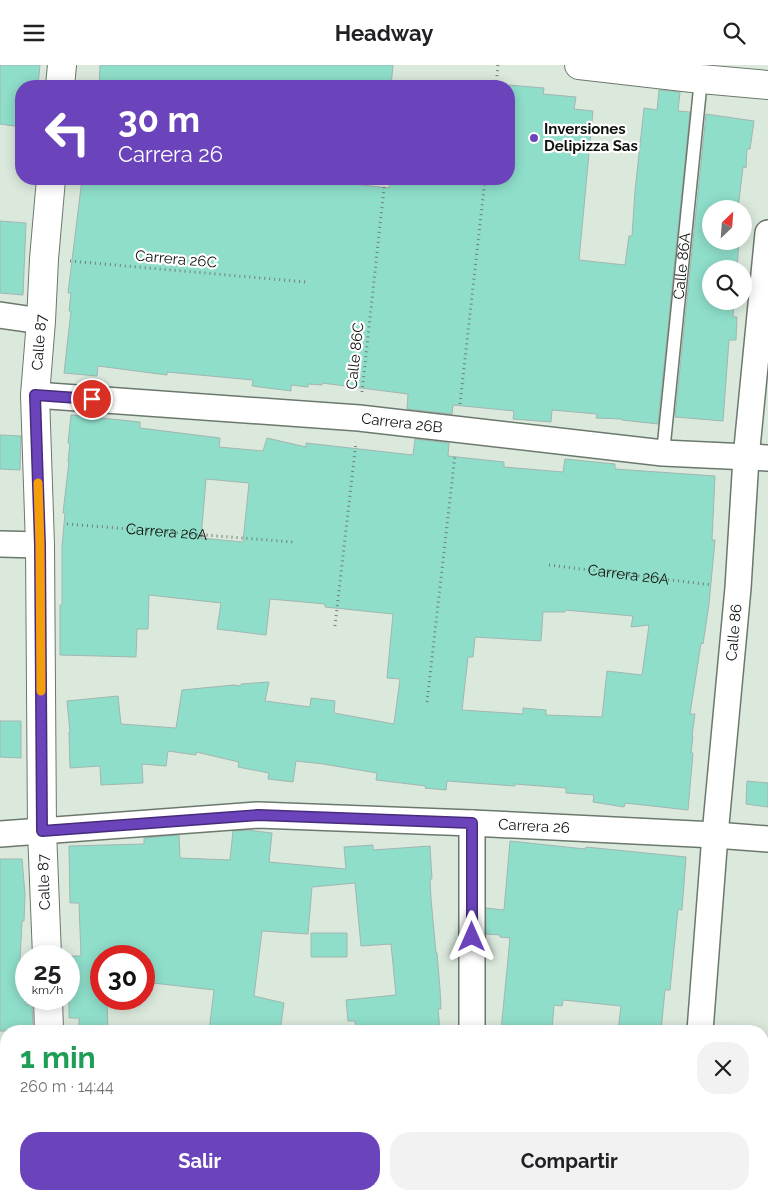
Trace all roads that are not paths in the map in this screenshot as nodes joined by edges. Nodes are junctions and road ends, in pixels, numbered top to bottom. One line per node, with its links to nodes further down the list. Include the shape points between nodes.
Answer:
1 (62, 65): 4 (street)
2 (579, 65): 3 (street)
3 (701, 79): 5 (street); 11 (lane, Calle 86A)
4 (61, 80)
5 (768, 85)
6 (50, 185): 9 (street, Calle 87)
7 (768, 233): 12 (street, Calle 86)
8 (0, 315): 9 (street)
9 (41, 321): 10 (street, Calle 87)
10 (35, 395): 11 (street, Carrera 26B, via 359,418); 13 (street, Calle 87)
11 (663, 453): 12 (street, Carrera 26B)
12 (757, 458): 18 (street, Calle 86, via 738,588)
13 (40, 534): 14 (street); 16 (street, Calle 87)
14 (0, 544)
15 (472, 823): 16 (street, Carrera 26, via 258,815); 18 (street, Carrera 26); 23 (street)
16 (42, 831): 17 (street, Carrera 26); 20 (street, Calle 87)
17 (0, 835)
18 (715, 835): 19 (street, Carrera 26); 24 (street, Calle 86)
19 (768, 839)
20 (47, 945)
21 (48, 1010): 22 (street)
22 (49, 1025)
23 (472, 1025)
24 (700, 1025)

